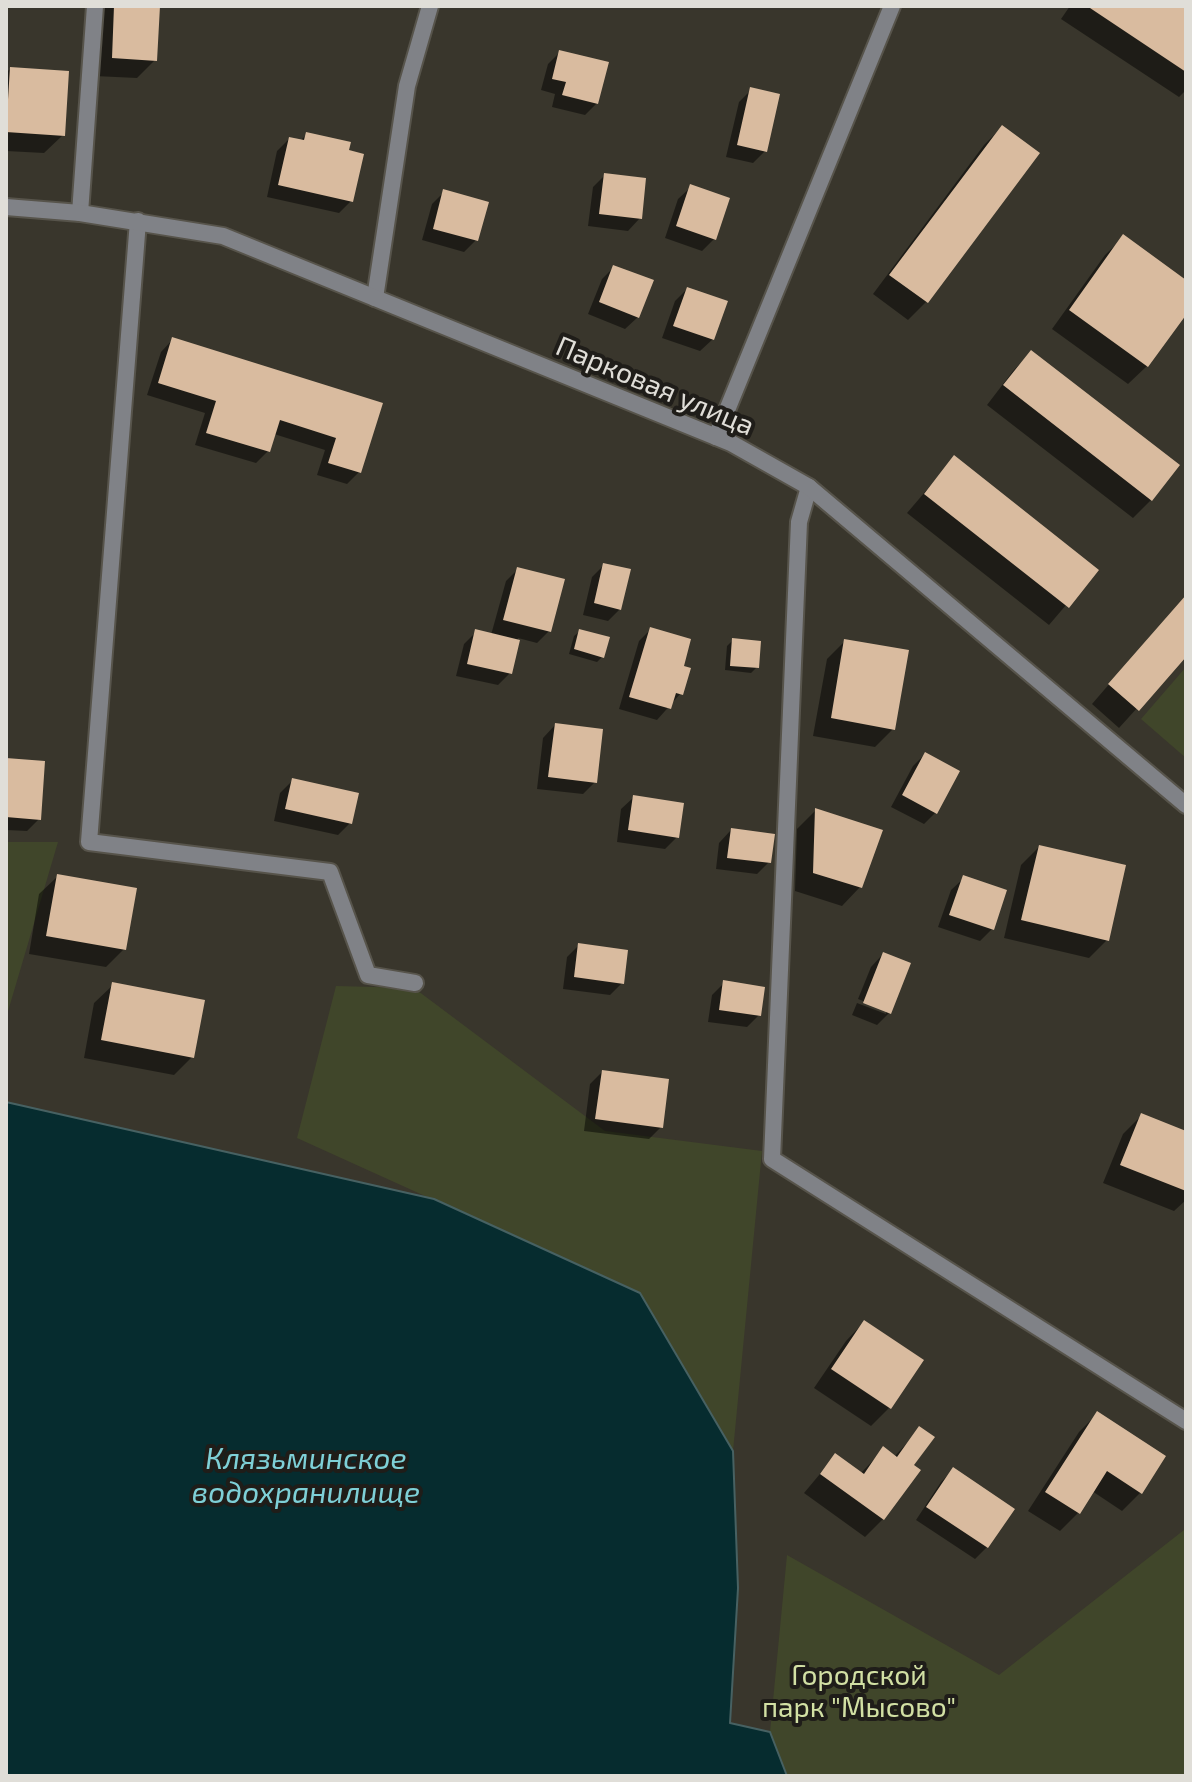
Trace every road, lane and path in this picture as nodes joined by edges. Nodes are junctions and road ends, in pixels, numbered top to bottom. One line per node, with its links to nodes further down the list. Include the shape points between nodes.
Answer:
1 (95, 6): 5 (street)
2 (430, 6): 7 (street, via 407,86)
3 (892, 6): 8 (street)
4 (6, 207): 5 (street, Парковая улица)
5 (80, 213): 6 (street, Парковая улица)
6 (138, 221): 7 (street, Парковая улица, via 223,236); 11 (street, via 89,842 330,872 368,975)
7 (375, 298): 8 (street, Парковая улица)
8 (716, 437): 9 (street, Парковая улица)
9 (809, 487): 10 (street, Парковая улица); 12 (street, via 799,522 772,1159)
10 (1186, 805)
11 (415, 983)
12 (1186, 1421)

